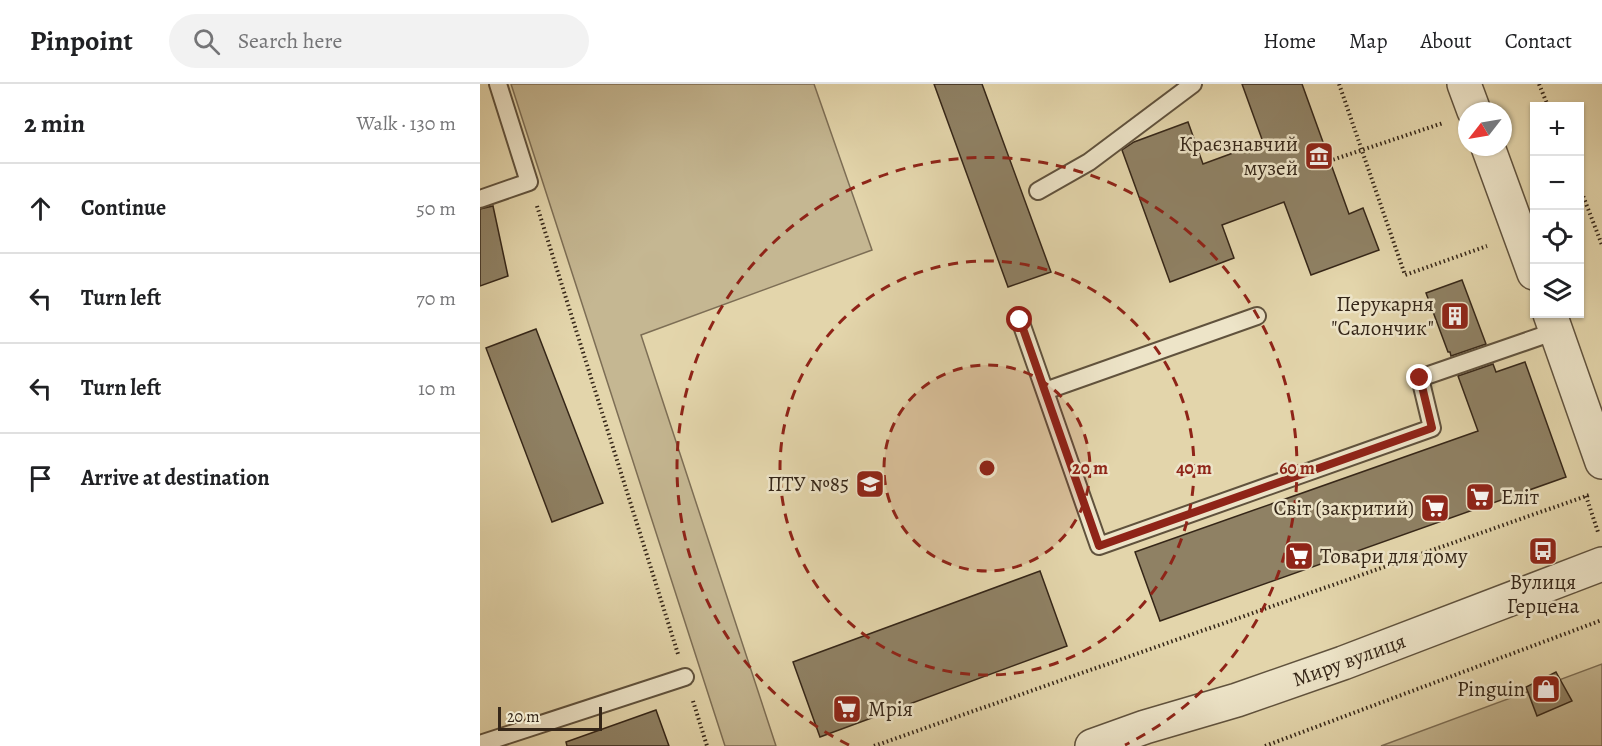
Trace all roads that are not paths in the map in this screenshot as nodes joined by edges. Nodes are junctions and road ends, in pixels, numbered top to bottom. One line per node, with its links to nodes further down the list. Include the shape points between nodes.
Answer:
1 (498, 84): 7 (lane, via 529,182)
2 (1194, 84): 6 (lane, via 1089,162)
3 (1464, 84): 4 (street)
4 (1463, 102)
5 (1491, 156): 8 (street)
6 (1038, 191)
7 (480, 199)
8 (1531, 264)
9 (1257, 316): 12 (lane)
10 (1020, 320): 12 (lane)
11 (1553, 322): 12 (lane, via 1420,378 1432,428 1099,546); 13 (street)
12 (1045, 391)
13 (1602, 462)
14 (1600, 548): 17 (street, Миру вулиця, via 1343,663)
15 (685, 677): 16 (lane)
16 (480, 744)
17 (1092, 746)

